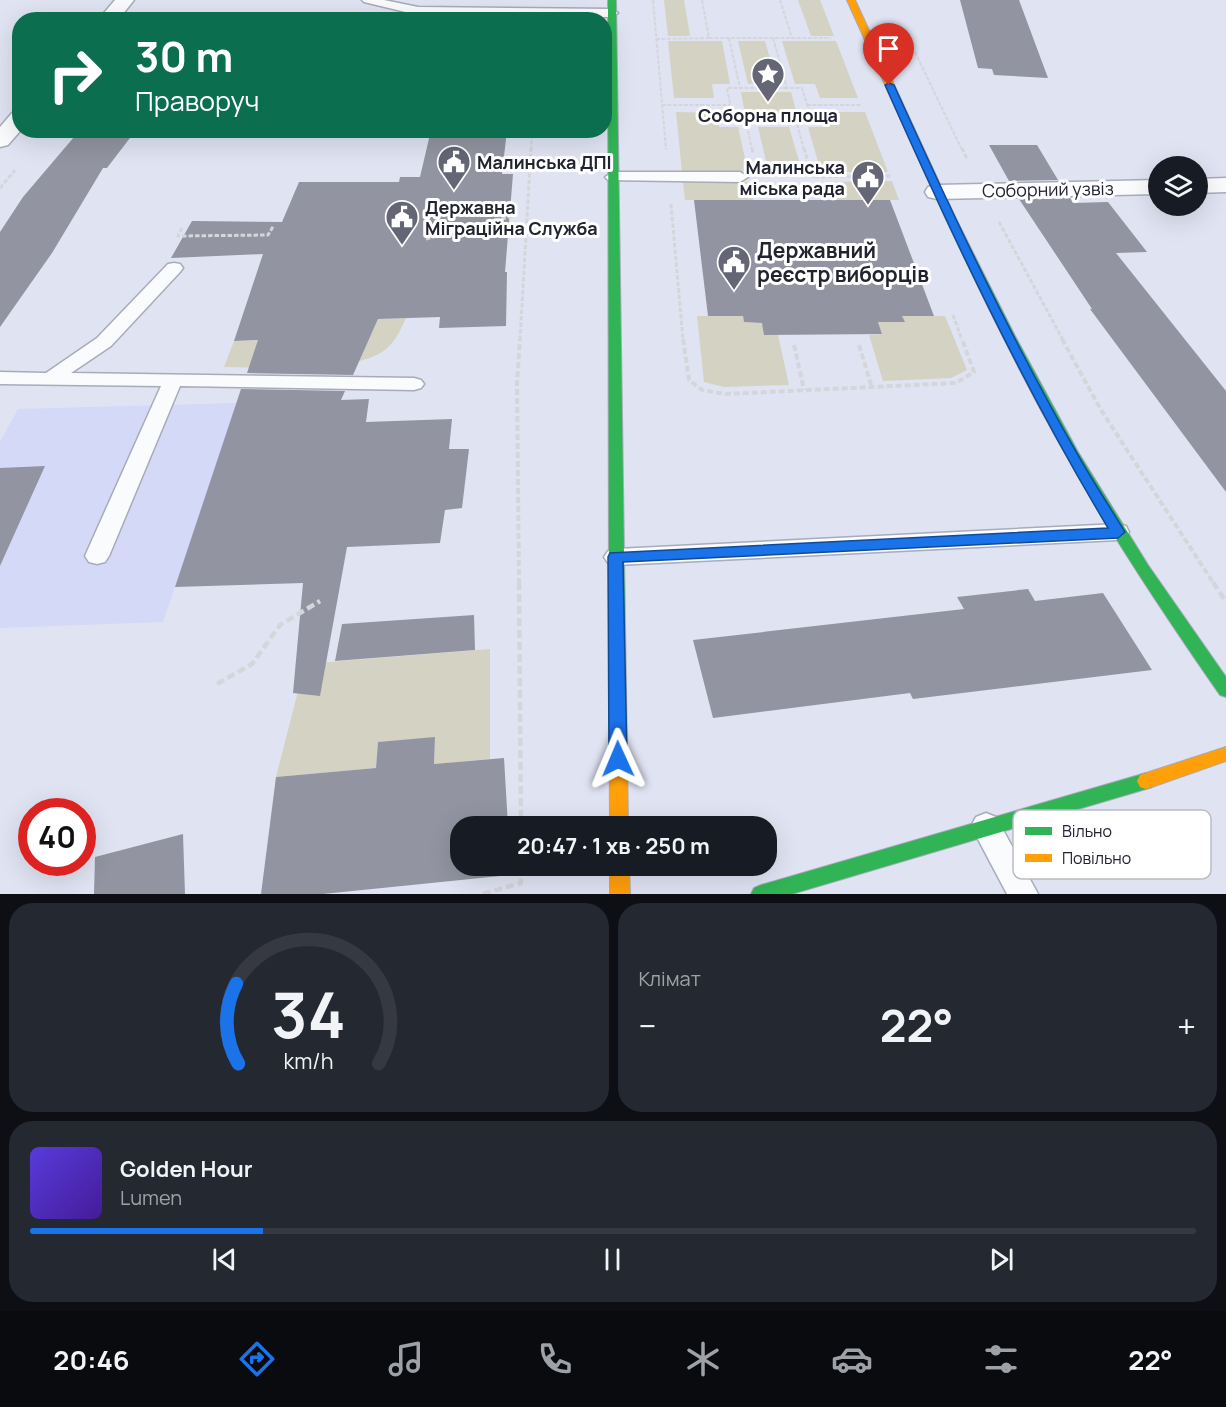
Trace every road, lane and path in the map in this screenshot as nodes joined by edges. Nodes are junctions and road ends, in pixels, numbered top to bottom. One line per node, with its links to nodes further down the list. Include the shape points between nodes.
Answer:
1 (125, 0): 8 (street)
2 (368, 0): 7 (lane, via 418,11)
3 (653, 0): 13 (path)
4 (702, 0): 9 (path)
5 (780, 0): 11 (path)
6 (851, 0): 35 (street)
7 (612, 6)
8 (114, 12)
9 (709, 38): 13 (path); 14 (path)
10 (773, 38): 11 (path); 14 (path); 17 (path)
11 (792, 38): 12 (path)
12 (818, 38)
13 (656, 39): 18 (path)
14 (729, 39): 16 (path)
15 (910, 42): 34 (path)
16 (740, 88): 17 (path); 19 (path, via 727,88)
17 (787, 88): 20 (path, via 802,88)
18 (662, 105): 19 (path); 28 (path)
19 (730, 105): 22 (path, via 733,120)
20 (807, 105): 21 (path); 22 (path, via 812,120)
21 (867, 105)
22 (796, 120): 30 (path, via 812,177)
23 (12, 127): 26 (street)
24 (532, 138): 59 (path, via 517,383)
25 (611, 138): 27 (street)
26 (0, 140)
27 (613, 177): 28 (lane); 52 (street)
28 (668, 177): 29 (lane); 49 (path, via 687,379 696,387 716,393)
29 (740, 177)
30 (897, 177)
31 (1226, 185): 32 (street)
32 (1208, 186)
33 (1148, 187): 34 (street, Соборний узвіз)
34 (982, 191): 35 (street, Соборний узвіз); 54 (path, via 1101,410)
35 (937, 192): 50 (street, via 1042,402)
36 (513, 216): 39 (path)
37 (274, 225): 38 (path, via 268,234 178,236)
38 (182, 228)
39 (426, 239)
40 (174, 268): 45 (lane, via 104,342)
41 (952, 314): 48 (path, via 974,367 970,376 946,385)
42 (794, 345): 49 (path)
43 (859, 345): 48 (path)
44 (0, 378): 45 (lane)
45 (50, 379): 46 (lane)
46 (173, 381): 47 (lane); 51 (lane)
47 (414, 384)
48 (872, 388): 49 (path)
49 (804, 390)
50 (1118, 532): 52 (lane); 56 (street, via 1186,637)
51 (97, 556)
52 (616, 557): 60 (street)
53 (320, 601): 55 (path, via 280,625 252,664)
54 (1226, 602)
55 (217, 684)
56 (1226, 690)
57 (1226, 754): 58 (street)
58 (1042, 810)
59 (521, 816)
60 (619, 816)
61 (1013, 818): 62 (street)
62 (986, 826): 65 (lane); 69 (street)
63 (521, 876): 67 (path, via 521,883)
64 (620, 876): 68 (street)
65 (1013, 876)
66 (1015, 879): 70 (lane)
67 (483, 894)
68 (620, 894)
69 (761, 894)
70 (1023, 894)

